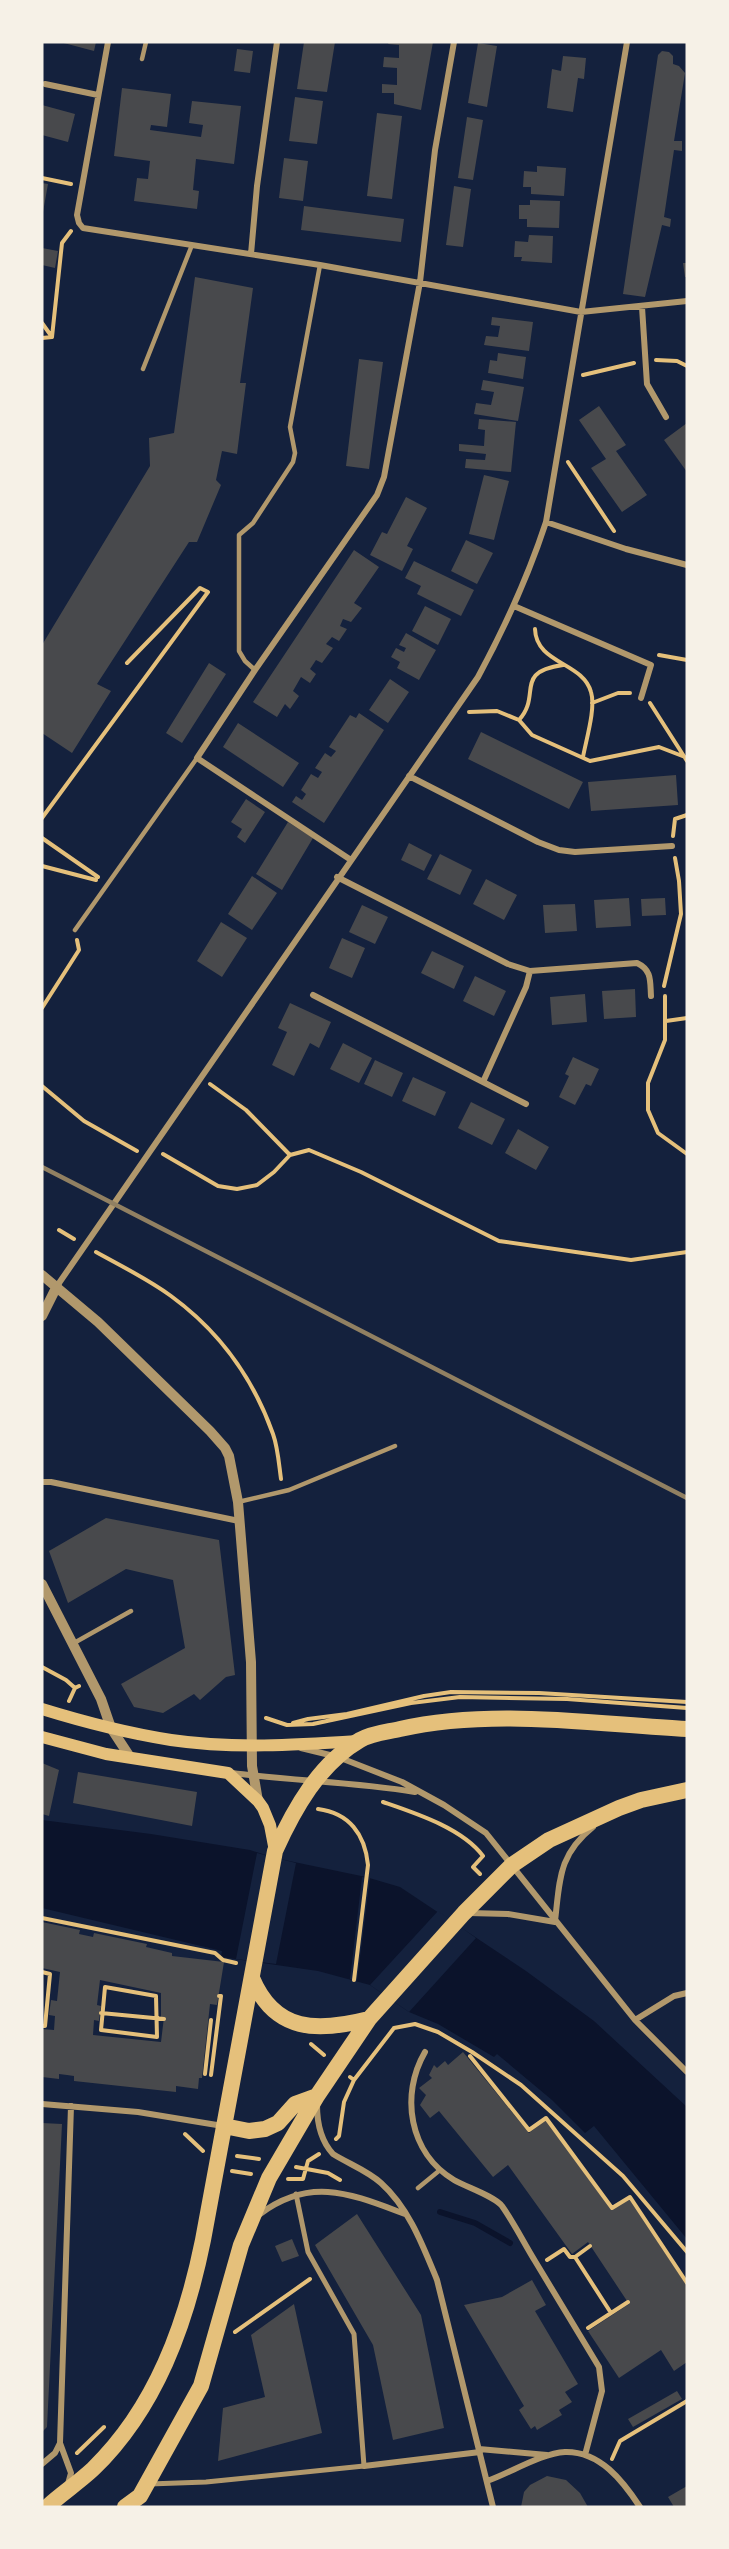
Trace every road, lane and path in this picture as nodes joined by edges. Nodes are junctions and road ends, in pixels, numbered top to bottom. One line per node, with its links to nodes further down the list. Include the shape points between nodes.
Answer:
1 (108, 42): 8 (street)
2 (146, 42): 6 (lane)
3 (278, 42): 13 (street, via 256,186)
4 (454, 42): 15 (street, via 435,150)
5 (627, 42): 18 (street)
6 (142, 59)
7 (45, 84): 8 (street)
8 (98, 95): 10 (street)
9 (42, 178): 10 (path)
10 (81, 186): 11 (street)
11 (78, 221): 12 (street, via 83,228); 20 (path, via 62,243)
12 (192, 245): 13 (street); 24 (lane)
13 (251, 254): 14 (street)
14 (320, 265): 15 (street); 37 (lane, via 290,427 293,462 253,523 239,535 239,651)
15 (420, 282): 18 (street); 37 (street, via 384,477 377,495)
16 (687, 301): 17 (street)
17 (642, 307): 18 (street); 22 (street)
18 (581, 312): 25 (street)
19 (42, 323): 20 (path)
20 (52, 337): 21 (path)
21 (42, 338)
22 (644, 360): 23 (path, via 676,361); 25 (path); 26 (street, via 647,384)
23 (687, 366)
24 (143, 369)
25 (570, 378): 27 (street)
26 (666, 417)
27 (559, 448): 28 (street); 29 (path)
28 (546, 522): 29 (street); 31 (street)
29 (626, 549): 30 (street)
30 (687, 565)
31 (514, 606): 32 (street); 40 (street, via 477,677)
32 (537, 616): 35 (path, via 535,638 543,650); 36 (street)
33 (687, 660): 36 (path, via 660,654)
34 (127, 663): 47 (path, via 200,588 208,592)
35 (563, 665): 39 (path, via 581,676 591,691); 41 (path, via 537,673 530,685 526,712)
36 (651, 665): 38 (street)
37 (255, 670): 43 (street)
38 (641, 698): 39 (path, via 618,693); 44 (path, via 650,702)
39 (592, 703): 42 (path)
40 (452, 714): 41 (path, via 497,711); 45 (street)
41 (519, 720): 42 (path, via 532,735)
42 (583, 757): 44 (path, via 590,761 659,747)
43 (197, 758): 50 (street); 55 (lane)
44 (686, 759)
45 (409, 776): 49 (street, via 559,850); 50 (street)
46 (687, 815): 49 (path, via 675,819)
47 (42, 818)
48 (42, 838): 55 (path)
49 (672, 846): 53 (path)
50 (351, 860): 52 (street)
51 (42, 866): 55 (path)
52 (337, 877): 57 (street, via 508,964); 63 (street)
53 (679, 881): 54 (path); 62 (path, via 681,914 664,986)
54 (687, 881)
55 (108, 884): 56 (lane)
56 (75, 930): 60 (path, via 79,950)
57 (530, 971): 59 (street, via 637,963 650,976); 64 (street)
58 (313, 995): 64 (street)
59 (651, 996)
60 (42, 1008)
61 (687, 1018): 62 (path)
62 (666, 1021): 68 (path, via 665,1040 648,1083 648,1110 658,1133)
63 (201, 1078): 67 (street); 69 (path, via 246,1110)
64 (483, 1082): 66 (street)
65 (42, 1086): 70 (path, via 84,1121)
66 (526, 1104)
67 (153, 1149): 69 (path, via 218,1186 237,1189 257,1185); 70 (street)
68 (687, 1154)
69 (290, 1155): 74 (path, via 309,1150 499,1241 631,1260)
70 (148, 1157): 76 (street)
71 (59, 1230): 72 (path)
72 (79, 1242)
73 (89, 1248): 80 (path, via 169,1295 201,1319 237,1361 274,1436)
74 (687, 1252)
75 (42, 1275): 76 (street)
76 (57, 1287): 77 (street); 81 (street, via 219,1441 229,1456)
77 (42, 1316)
78 (395, 1446): 80 (lane)
79 (42, 1482): 82 (street)
80 (283, 1492): 81 (lane)
81 (238, 1502): 82 (street)
82 (239, 1521): 89 (street)
83 (42, 1584): 85 (street)
84 (131, 1611): 85 (lane)
85 (72, 1644): 91 (street, via 105,1707)
86 (42, 1666): 87 (path)
87 (75, 1688)
88 (42, 1709): 91 (main road)
89 (252, 1716): 90 (path); 95 (street)
90 (287, 1725)
91 (111, 1728): 95 (main road, via 172,1740); 97 (street)
92 (687, 1729): 94 (highway, via 456,1719)
93 (42, 1737): 97 (main road, via 75,1748)
94 (359, 1741): 96 (main road); 98 (highway)
95 (251, 1745): 96 (main road); 100 (street)
96 (288, 1745): 98 (street)
97 (130, 1757): 99 (main road)
98 (338, 1757): 101 (highway); 103 (street, via 402,1782)
99 (228, 1773): 100 (street); 104 (main road)
100 (253, 1777): 101 (street); 104 (street)
101 (314, 1782): 103 (street); 107 (highway)
102 (687, 1790): 108 (highway)
103 (419, 1793): 111 (street, via 478,1827)
104 (258, 1800): 110 (main road, via 270,1825)
105 (378, 1801): 112 (path, via 421,1815 477,1849 483,1856 473,1867)
106 (324, 1802): 109 (path)
107 (298, 1805): 109 (path); 110 (highway)
108 (619, 1808): 111 (highway, via 549,1840); 115 (street, via 583,1835 565,1860 560,1872)
109 (318, 1809): 118 (path, via 335,1811 348,1821 367,1852)
110 (275, 1855): 117 (highway)
111 (512, 1865): 112 (highway); 115 (street)
112 (492, 1885): 114 (highway)
113 (42, 1918): 117 (path, via 215,1953)
114 (459, 1918): 115 (street, via 489,1912); 123 (highway)
115 (555, 1922): 126 (street)
116 (42, 1972): 121 (path, via 50,1974)
117 (248, 1972): 123 (highway, via 259,1996 291,2023 327,2027); 141 (highway)
118 (354, 1980)
119 (687, 1993): 126 (street, via 674,1996)
120 (219, 1996): 127 (path)
121 (46, 2006): 128 (path)
122 (101, 2013): 124 (path); 124 (path, via 101,2030 157,2037); 124 (path, via 105,1987 156,1996)
123 (371, 2016): 132 (highway)
124 (157, 2019): 125 (path)
125 (164, 2019)
126 (634, 2020): 133 (street)
127 (218, 2021): 134 (path, via 210,2020); 135 (path)
128 (42, 2026)
129 (303, 2043): 132 (path, via 311,2044)
130 (424, 2052): 146 (street, via 413,2078 412,2117 426,2155)
131 (470, 2056): 140 (path, via 529,2130)
132 (337, 2067): 136 (highway); 139 (path, via 354,2080 394,2028 415,2024 452,2038 521,2085)
133 (687, 2072)
134 (205, 2074)
135 (211, 2075)
136 (319, 2092): 141 (highway, via 295,2104 265,2129 249,2131); 144 (highway); 151 (street, via 317,2121 328,2148 375,2178)
137 (42, 2104): 138 (street)
138 (71, 2106): 141 (street); 165 (street)
139 (552, 2112): 140 (path); 154 (path, via 633,2186)
140 (546, 2118): 158 (path, via 612,2208 630,2197)
141 (224, 2126): 143 (highway)
142 (201, 2149): 143 (path)
143 (219, 2160): 144 (path); 148 (path); 174 (highway, via 196,2276 168,2358 155,2385 112,2447)
144 (277, 2163): 145 (path); 148 (highway)
145 (307, 2169): 147 (path); 148 (path, via 303,2179)
146 (440, 2170): 149 (lane); 167 (street, via 500,2203 599,2367 602,2391)
147 (328, 2173)
148 (269, 2178): 152 (highway)
149 (418, 2188)
150 (296, 2194): 151 (street, via 334,2192); 152 (street); 157 (street, via 308,2252)
151 (405, 2214): 166 (street, via 437,2280)
152 (250, 2222): 175 (highway, via 201,2385)
153 (590, 2246): 155 (path)
154 (687, 2252)
155 (575, 2257): 156 (path, via 564,2249); 160 (path)
156 (546, 2261)
157 (320, 2273): 162 (path); 171 (street, via 354,2334)
158 (687, 2283)
159 (628, 2302): 160 (path)
160 (611, 2313): 161 (path)
161 (585, 2330)
162 (235, 2332)
163 (687, 2402): 172 (path, via 620,2441)
164 (107, 2424): 169 (path)
165 (60, 2443): 169 (street); 170 (street)
166 (480, 2451): 168 (street); 171 (street); 173 (street)
167 (585, 2455): 168 (street, via 565,2452); 172 (street)
168 (550, 2456): 173 (street)
169 (67, 2462): 174 (street, via 70,2480)
170 (42, 2464)
171 (364, 2466): 175 (street, via 206,2482)
172 (608, 2467): 179 (street)
173 (487, 2481): 178 (street)
174 (61, 2495): 176 (highway)
175 (140, 2496): 177 (highway)
176 (47, 2507)
177 (125, 2507)
178 (493, 2507)
179 (640, 2507)

